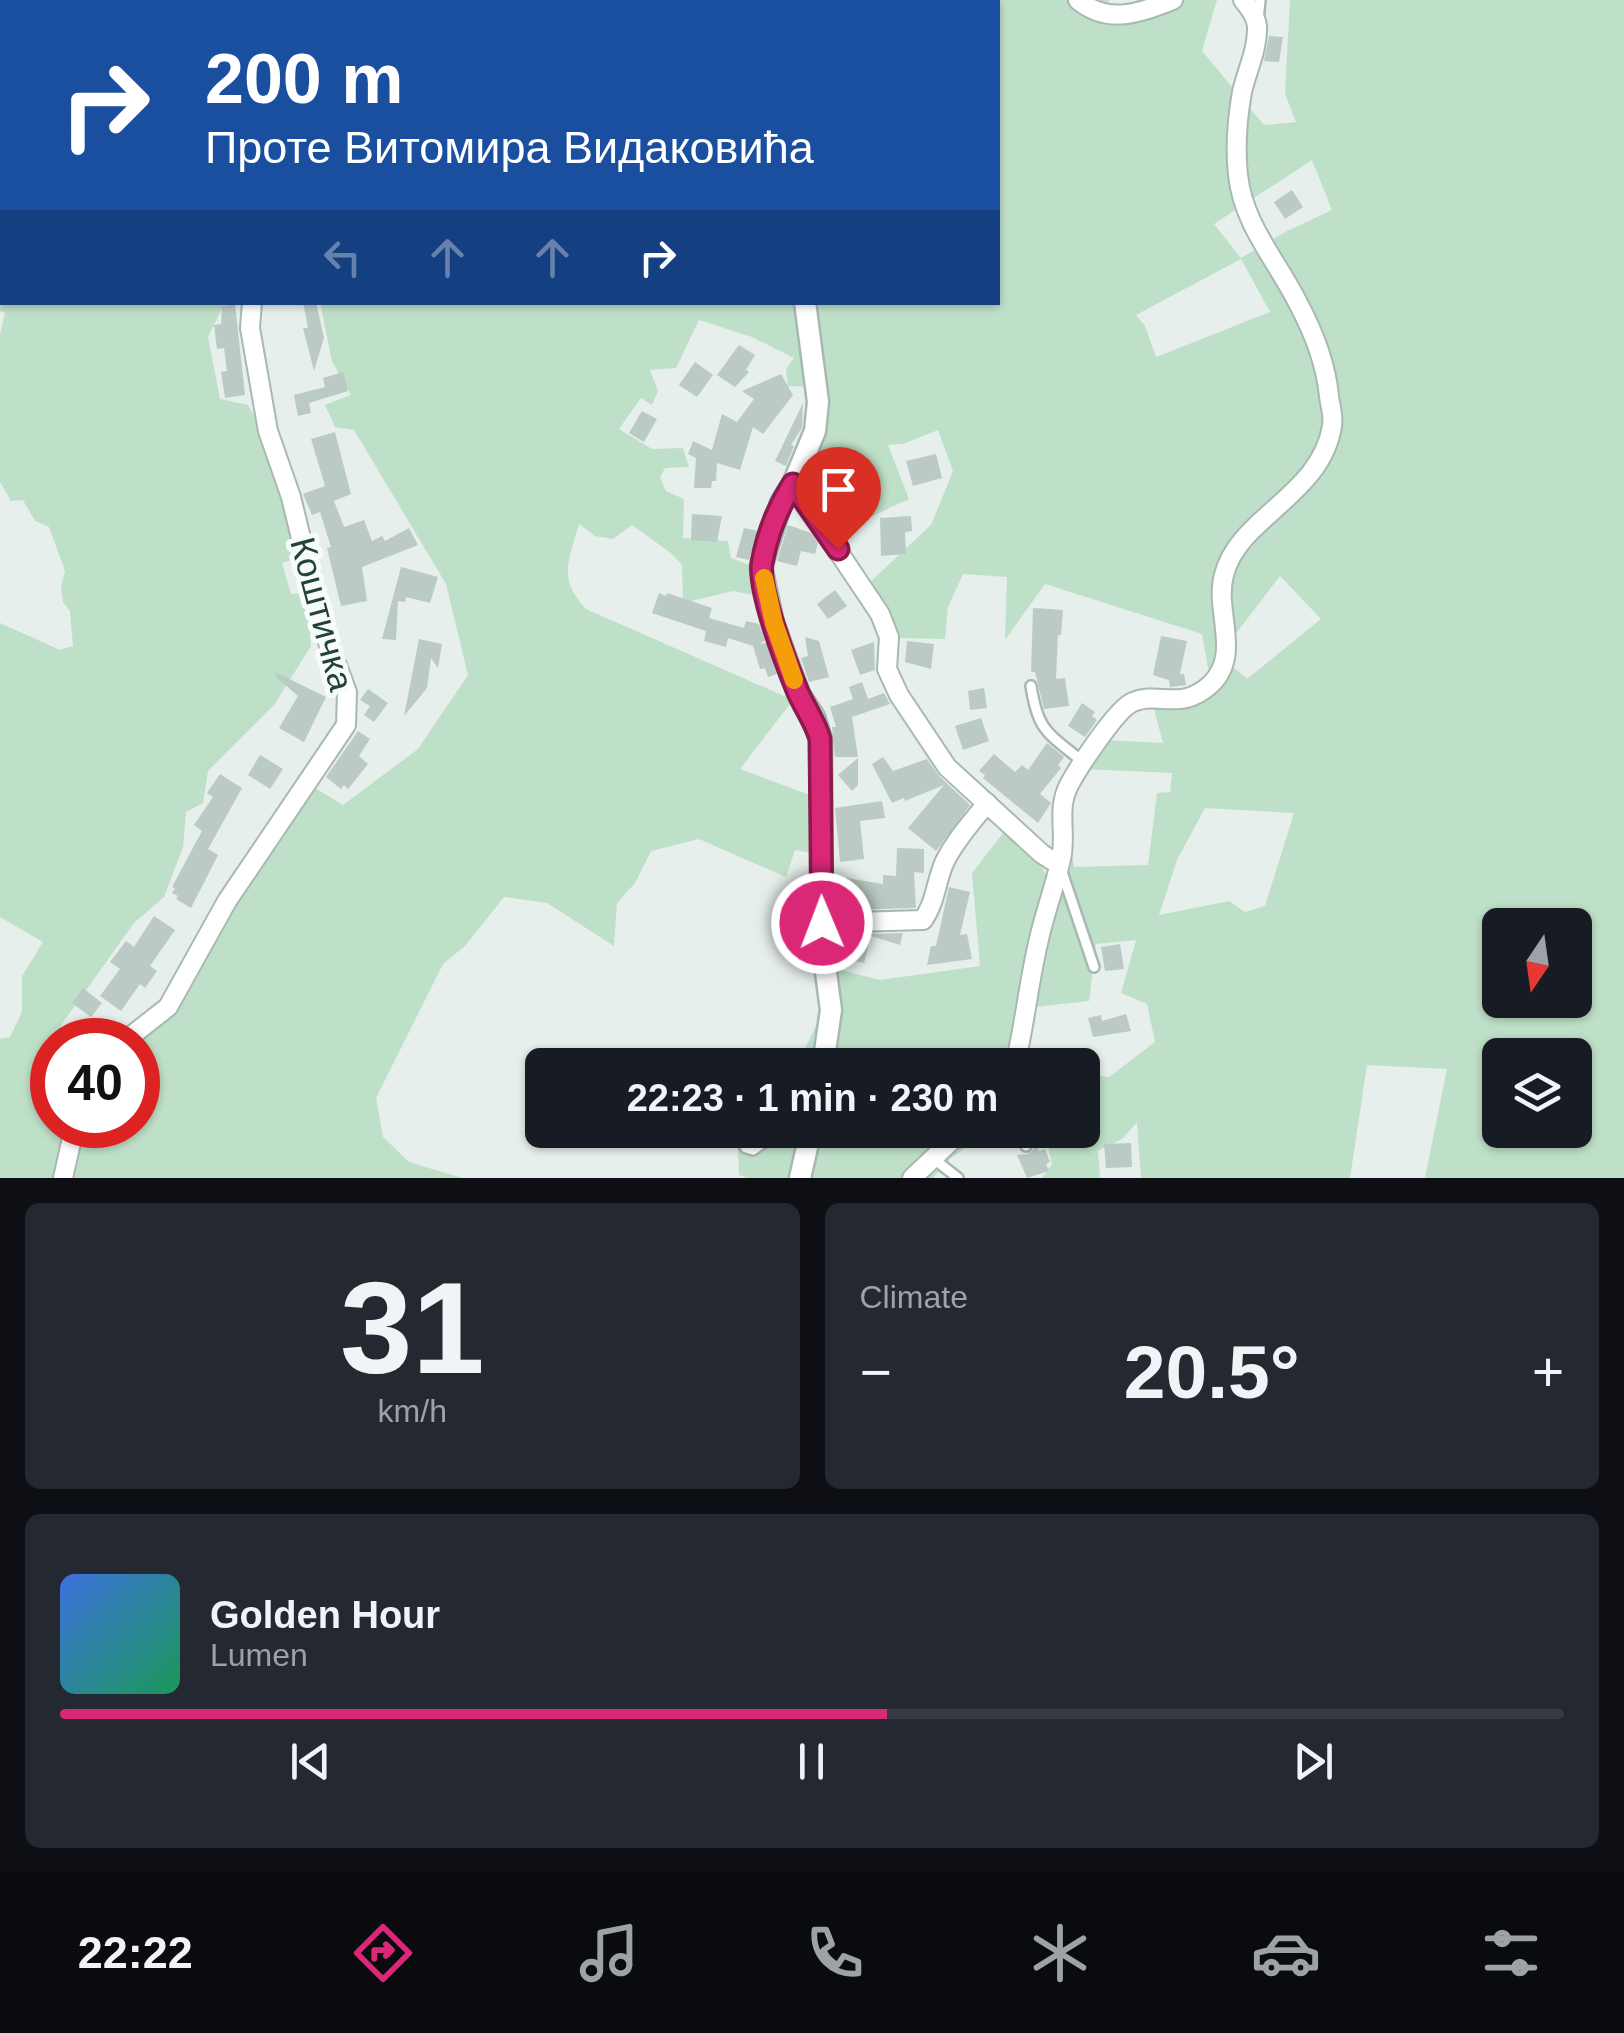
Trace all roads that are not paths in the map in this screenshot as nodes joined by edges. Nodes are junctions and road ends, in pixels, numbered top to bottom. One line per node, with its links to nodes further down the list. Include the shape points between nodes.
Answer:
1 (1078, 0): 2 (street, via 1122,16)
2 (1173, 0)
3 (1243, 0): 5 (street)
4 (1260, 0): 5 (lane)
5 (1257, 22): 10 (street, via 1235,146 1239,187 1250,222 1300,305 1327,375 1333,424 1320,464 1228,563 1221,598 1227,652 1216,678 1181,700 1129,703)
6 (252, 305): 15 (street, Коштичка, via 268,430 292,497 323,630 347,692 346,725 227,900 168,1007)
7 (805, 305): 8 (street, via 818,402 815,431)
8 (793, 484): 11 (street, via 880,614 899,694 947,768); 13 (street, via 761,567 774,623 820,739)
9 (1032, 686): 10 (lane, via 1036,718)
10 (1083, 762): 12 (street, via 1061,806)
11 (988, 803): 12 (street); 13 (street, via 944,864 923,920)
12 (1059, 865): 14 (lane); 17 (street)
13 (822, 923): 16 (street, via 831,1010)
14 (1094, 967)
15 (154, 1018)
16 (825, 1048)
17 (1019, 1048)
18 (70, 1148): 22 (street)
19 (807, 1148): 23 (street)
20 (942, 1148): 21 (street)
21 (932, 1157): 24 (street); 25 (lane)
22 (63, 1178)
23 (800, 1178)
24 (912, 1178)
25 (958, 1178)

